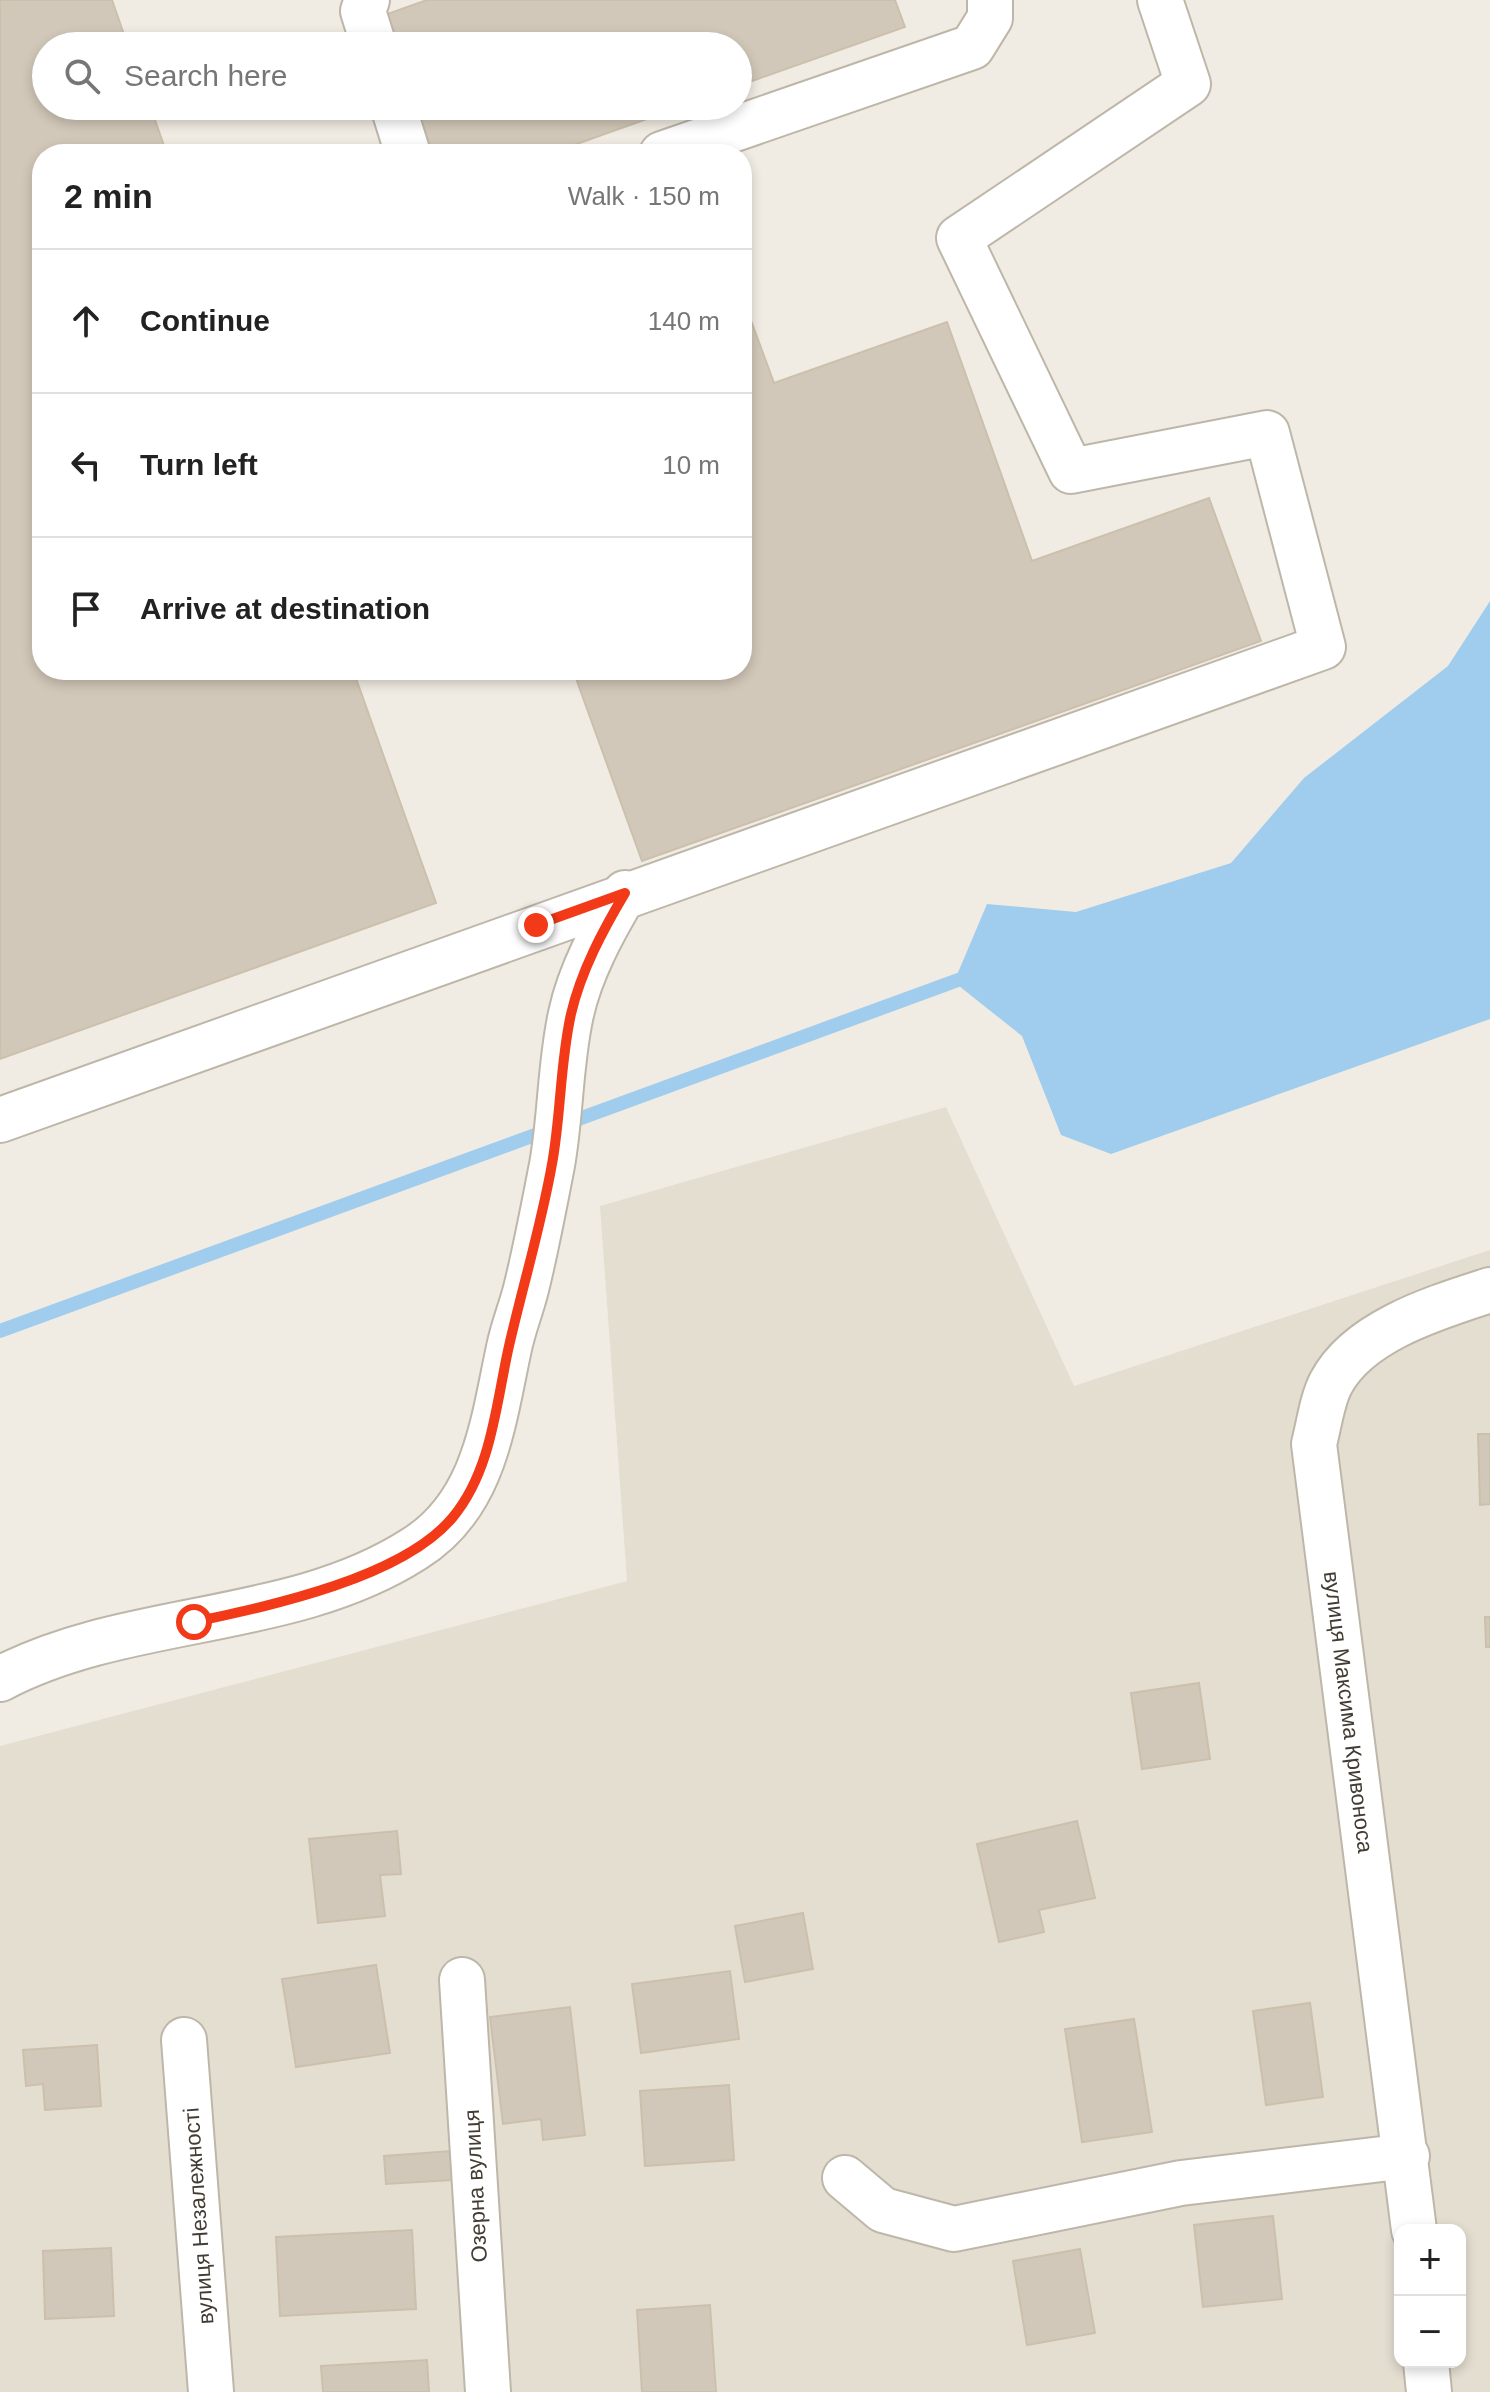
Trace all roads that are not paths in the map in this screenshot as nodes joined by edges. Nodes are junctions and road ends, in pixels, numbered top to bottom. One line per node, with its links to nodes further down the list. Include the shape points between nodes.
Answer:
1 (367, 0): 4 (street, via 363,11)
2 (990, 0): 7 (street, via 990,18 972,47)
3 (1160, 0): 8 (street, via 1188,84 959,238 1071,471 1267,433 1323,647)
4 (370, 32)
5 (397, 120): 6 (street)
6 (405, 144)
7 (691, 144)
8 (625, 893): 9 (street); 11 (street, via 601,934 571,1014 552,1164 495,1420 478,1475 453,1517 415,1549 356,1577 271,1606 91,1644 33,1662)
9 (0, 1120)
10 (1490, 1290): 14 (street, вулиця Максима Кривоноса, via 1417,1314 1361,1348 1331,1383 1314,1444)
11 (0, 1679)
12 (462, 1980): 19 (street, Озерна вулиця)
13 (184, 2040): 18 (street, вулиця Незалежності)
14 (1407, 2156): 15 (street, via 1181,2183 954,2229 883,2210); 16 (street, вулиця Максима Кривоноса)
15 (845, 2178)
16 (1413, 2224)
17 (1427, 2368): 20 (street)
18 (211, 2392)
19 (488, 2392)
20 (1429, 2392)

